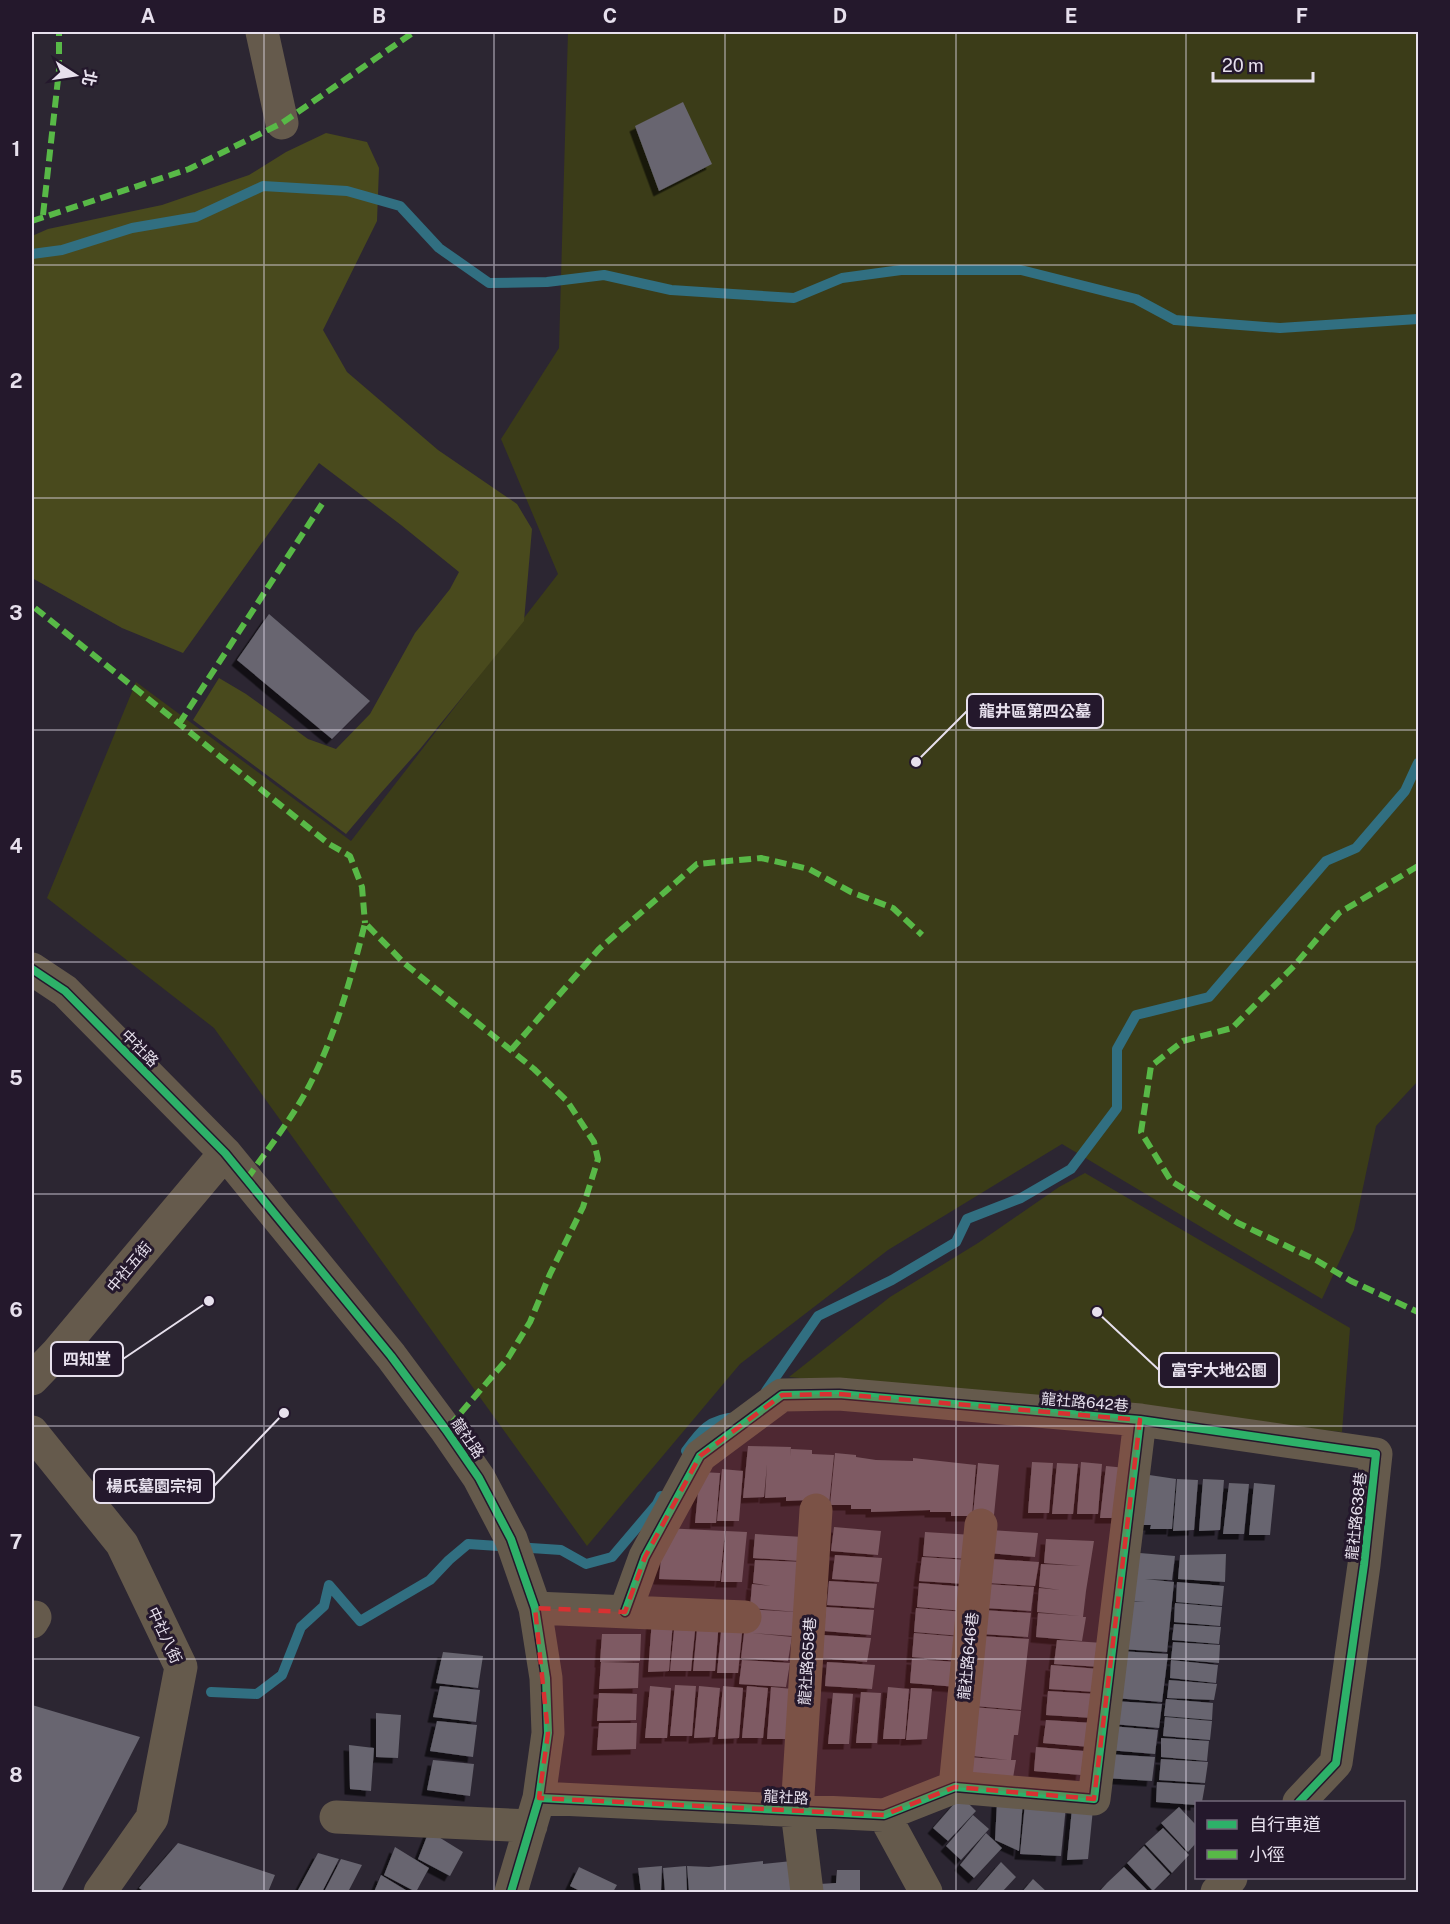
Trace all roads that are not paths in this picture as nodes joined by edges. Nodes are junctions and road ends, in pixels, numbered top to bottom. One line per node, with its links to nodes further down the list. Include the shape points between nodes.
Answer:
1 (262, 32): 2 (street)
2 (282, 123)
3 (32, 969): 4 (street, 中社路, via 65,991)
4 (225, 1153): 5 (street, 中社五街); 10 (street, 龍社路, via 391,1356 479,1478 511,1539)
5 (32, 1379)
6 (1140, 1420): 11 (street, 龍社路642巷, via 839,1394 782,1395 700,1456 645,1557); 13 (street, 龍社路642巷, via 1094,1799); 14 (street, 龍社路638巷, via 1376,1454 1336,1763)
7 (32, 1432): 20 (street, 中社八街, via 122,1544 182,1667 152,1818)
8 (816, 1510): 15 (street, 龍社路658巷)
9 (981, 1525): 13 (street, 龍社路646巷)
10 (535, 1608): 11 (street); 16 (street, 龍社路, via 546,1677 548,1733)
11 (625, 1612): 12 (street)
12 (745, 1617)
13 (955, 1787): 17 (street, 龍社路)
14 (1301, 1801)
15 (797, 1811): 16 (street, 龍社路); 17 (street, 龍社路); 22 (street, 龍社路)
16 (535, 1812): 18 (street, 龍社路); 21 (street, 龍社路)
17 (884, 1815): 23 (street)
18 (336, 1817)
19 (1230, 1879): 24 (street)
20 (100, 1893)
21 (511, 1893)
22 (807, 1893)
23 (926, 1893)
24 (1217, 1893)

